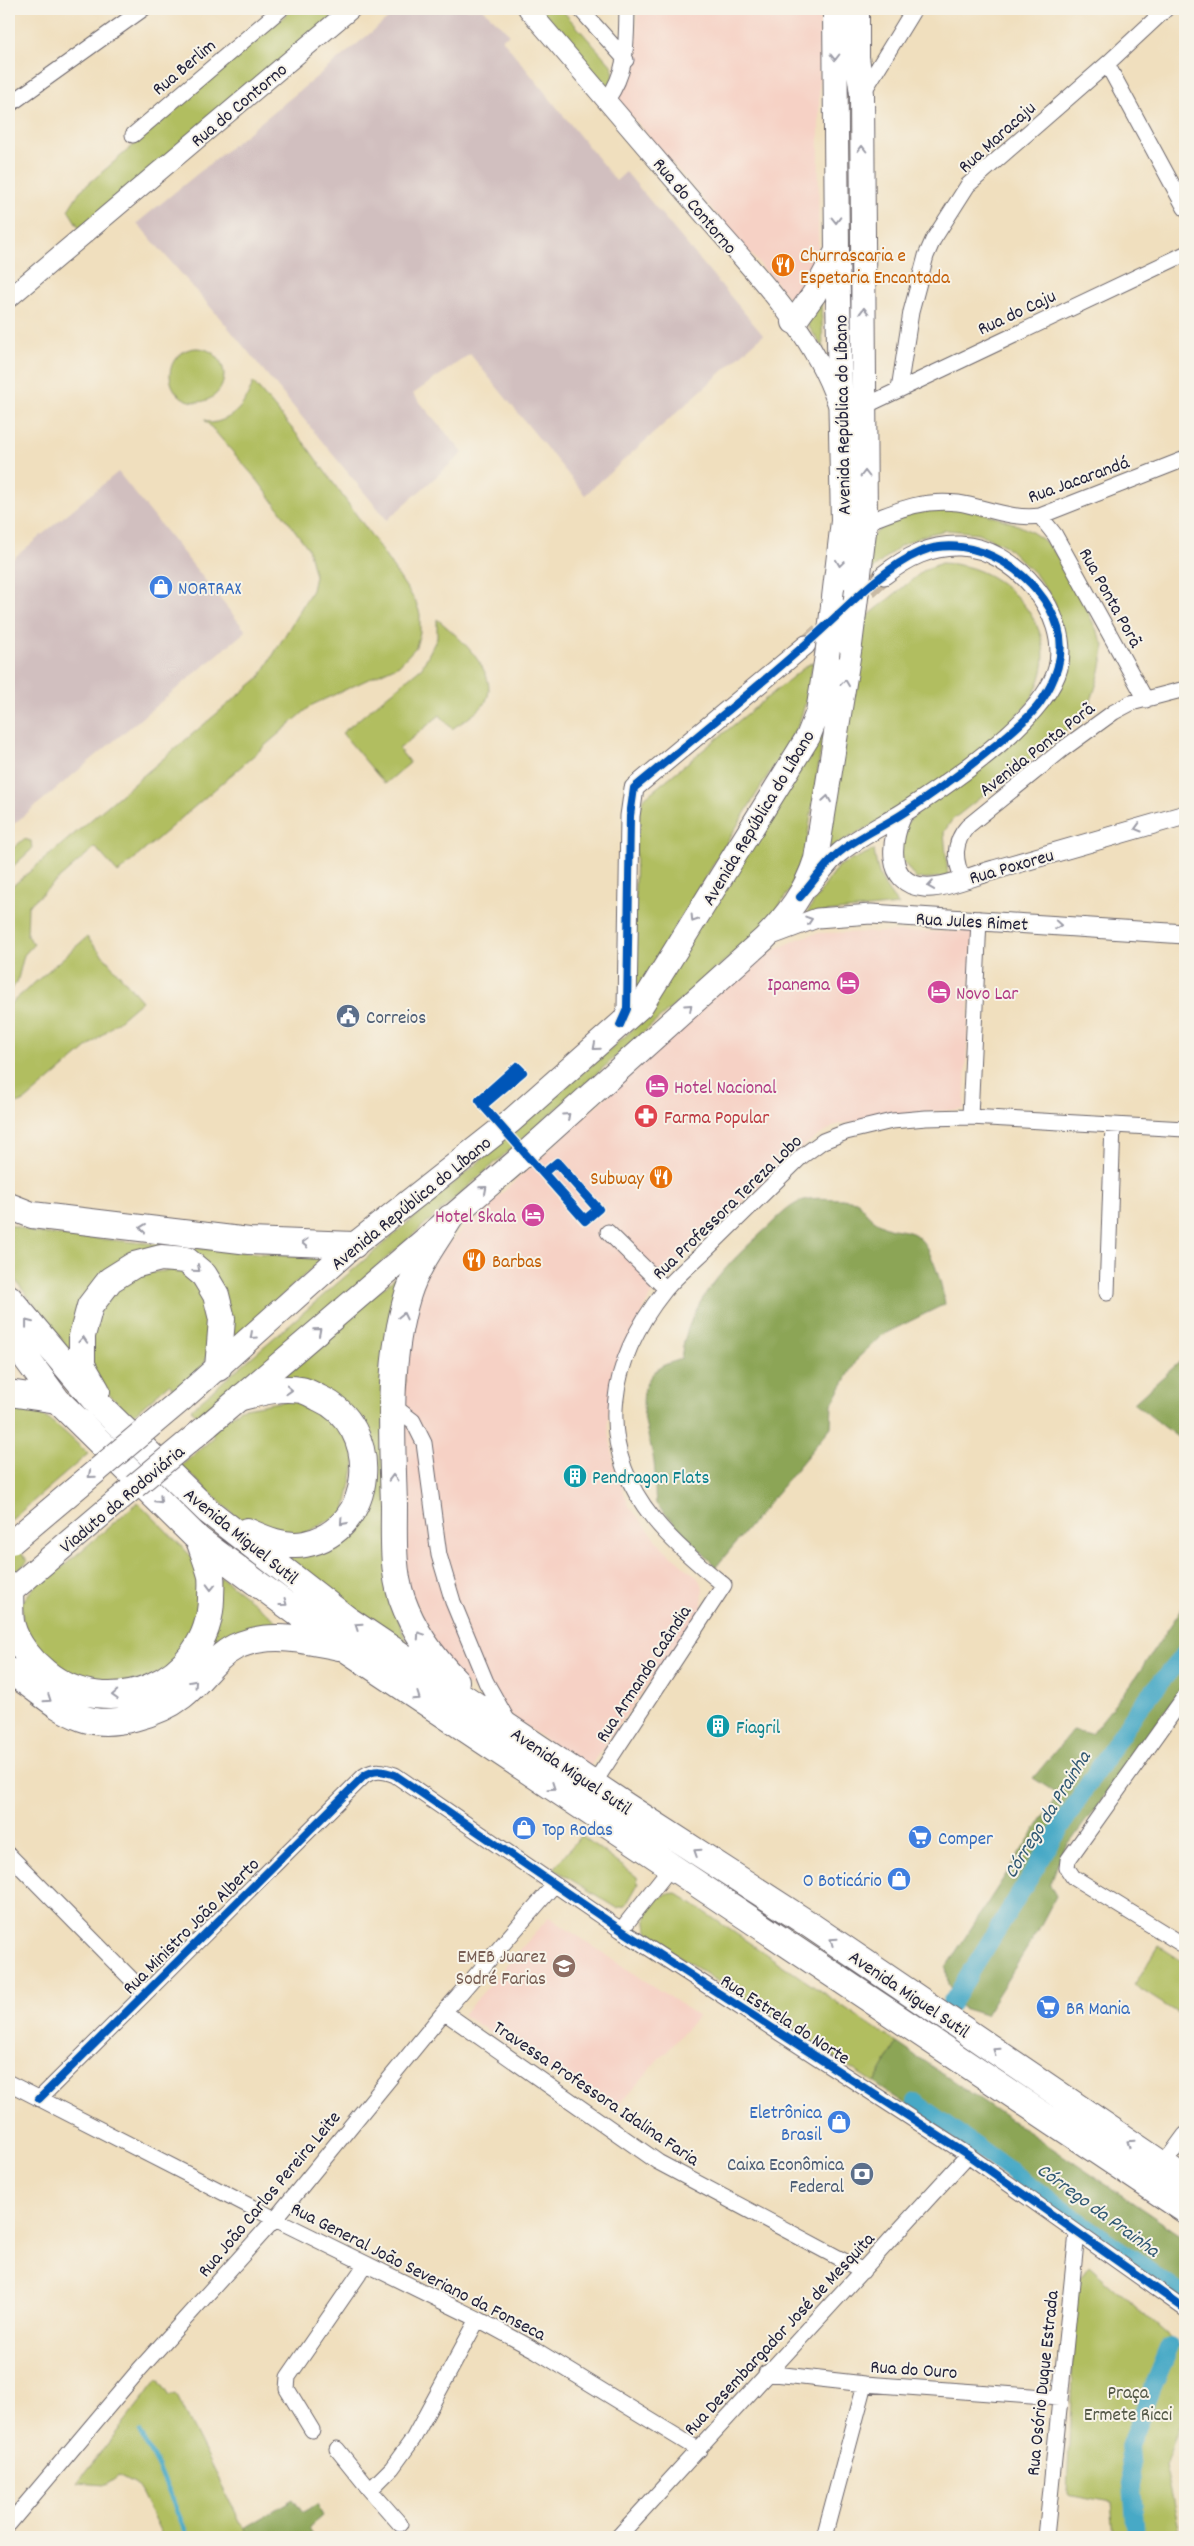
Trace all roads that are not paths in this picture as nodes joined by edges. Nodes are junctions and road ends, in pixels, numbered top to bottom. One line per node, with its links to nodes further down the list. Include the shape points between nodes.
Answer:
1 (143, 9): 16 (street)
2 (281, 9): 17 (street, Rua Berlim)
3 (351, 9): 21 (street, Rua do Contorno)
4 (528, 9): 15 (street, Rua do Contorno)
5 (580, 9): 12 (street)
6 (627, 9): 12 (street)
7 (835, 9): 19 (main road, Avenida República do Líbano, one-way to 19)
8 (857, 9): 14 (main road, Avenida República do Líbano, via 857,57)
9 (868, 9): 14 (main road, Avenida República do Líbano)
10 (914, 9): 14 (street)
11 (1166, 9): 13 (street, Rua Maracaju)
12 (626, 60): 15 (street)
13 (1107, 64): 18 (street); 23 (street, Rua Maracaju, via 968,186 947,218 926,256 911,312)
14 (862, 94): 24 (main road, Avenida República do Líbano, one-way to 14)
15 (606, 100): 22 (street, Rua do Contorno)
16 (9, 105)
17 (133, 135)
18 (1185, 208)
19 (837, 252): 22 (main road); 25 (main road, Avenida República do Líbano)
20 (1185, 254): 23 (street, Rua do Caju)
21 (9, 298)
22 (794, 322): 25 (street, Rua do Contorno, via 815,354)
23 (899, 389): 24 (street, Rua do Caju)
24 (865, 406): 28 (main road, Avenida República do Líbano, one-way to 24)
25 (842, 417): 40 (main road, Avenida República do Líbano, one-way to 40, bridge, via 844,520 818,712 808,736 641,1006)
26 (1185, 459): 27 (street, Rua Jacarandá)
27 (1040, 516): 28 (street, Rua Jacarandá, via 1028,518 956,503 926,503 904,506); 32 (street, Rua Ponta Porã, via 1055,535)
28 (865, 523): 36 (main road, Avenida República do Líbano, one-way to 28, bridge, via 819,847)
29 (884, 575): 33 (street, via 914,556 938,547 961,546 989,553 1020,574 1034,589 1053,616 1060,639 1058,669 1039,704 994,746)
30 (806, 645): 40 (street, via 634,788 630,816 627,1009)
31 (1185, 689): 32 (street, Avenida Ponta Porã)
32 (1146, 700): 35 (street, Avenida Ponta Porã, via 1131,703 1109,716 968,826 957,847 956,863)
33 (903, 813): 35 (street, Rua Poxoreu, one-way to 33, via 923,887 906,880 892,854); 36 (street, via 840,851)
34 (1185, 815): 35 (street, Rua Poxoreu, one-way to 35)
35 (963, 879)
36 (800, 897): 39 (main road, Avenida República do Líbano)
37 (979, 920): 38 (street, Rua Jules Rimet, one-way to 38); 39 (street, Rua Jules Rimet, one-way to 37, via 792,926 828,916 881,914); 41 (street)
38 (1185, 934)
39 (764, 939): 45 (main road, Avenida República do Líbano, one-way to 39)
40 (620, 1025): 47 (main road, Avenida República do Líbano, one-way to 47, via 503,1127)
41 (970, 1116): 42 (street, Rua Professora Tereza Lobo); 48 (street, Rua Professora Tereza Lobo, via 892,1121 823,1141 801,1157)
42 (1113, 1124): 43 (street, Rua Professora Tereza Lobo); 49 (street)
43 (1185, 1129)
44 (9, 1206): 47 (highway, one-way to 44, via 249,1241 32,1215)
45 (450, 1218): 54 (main road, Avenida República do Líbano, one-way to 45); 57 (highway, one-way to 45, via 408,1293 423,1260)
46 (608, 1232): 48 (street)
47 (354, 1245): 52 (main road, Avenida República do Líbano, one-way to 52)
48 (666, 1288): 63 (street, Rua Professora Tereza Lobo, via 637,1333 626,1360 615,1396 614,1432 627,1477 652,1518 697,1564)
49 (1107, 1292)
50 (9, 1298): 58 (highway, Avenida Miguel Sutil, one-way to 50)
51 (9, 1336): 56 (highway, Avenida Miguel Sutil)
52 (218, 1368): 55 (main road, Avenida República do Líbano); 58 (highway, one-way to 52, via 82,1365 82,1336 90,1306 110,1280 134,1265 161,1258 186,1260 204,1276 216,1295 222,1318)
53 (9, 1393): 56 (highway)
54 (242, 1397): 59 (main road, Avenida República do Líbano); 60 (highway, one-way to 60, via 272,1389 302,1390 330,1403 352,1424 364,1452 364,1482 353,1511 333,1533 305,1544 275,1543)
55 (182, 1399): 62 (main road, Viaduto da Rodoviária, one-way to 62, bridge)
56 (57, 1400): 61 (highway, Avenida Miguel Sutil, one-way to 61)
57 (391, 1404): 68 (highway, one-way to 57, via 442,1667 415,1628 402,1598 395,1565); 69 (street, via 413,1420 424,1443 439,1555 453,1602 486,1682)
58 (110, 1416): 60 (highway, Avenida Miguel Sutil)
59 (206, 1427): 64 (main road, Viaduto da Rodoviária, bridge)
60 (222, 1521): 68 (highway, Avenida Miguel Sutil, one-way to 60, via 347,1619)
61 (199, 1540): 64 (highway, one-way to 64, via 211,1577 210,1615 196,1650 170,1678 135,1694 96,1696 60,1684 31,1660 12,1627); 65 (highway, Avenida Miguel Sutil, one-way to 65)
62 (10, 1543)
63 (724, 1585): 71 (street, Rua Armando Caândia)
64 (10, 1592)
65 (346, 1649): 66 (highway, one-way to 65, via 50,1701 83,1719 118,1721 150,1715 183,1696 206,1669 234,1647 269,1638 305,1640); 73 (highway, Avenida Miguel Sutil, one-way to 73)
66 (9, 1671)
67 (1183, 1703): 76 (street, via 1068,1860 1067,1870 1073,1877)
68 (486, 1712): 69 (highway, Avenida Miguel Sutil)
69 (514, 1731): 71 (highway, Avenida Miguel Sutil)
70 (364, 1776): 74 (street, Rua Estrela do Norte, via 376,1771 396,1775); 77 (street, Rua Ministro João Alberto)
71 (594, 1783): 83 (highway, Avenida Miguel Sutil, one-way to 71)
72 (9, 1855): 77 (street)
73 (670, 1867): 75 (street); 85 (highway, Avenida Miguel Sutil)
74 (554, 1885): 75 (street, Rua Estrela do Norte); 78 (street, Rua João Carlos Pereira Leite)
75 (621, 1930): 82 (street, Rua Estrela do Norte)
76 (1185, 1946)
77 (144, 1992): 80 (street, Rua Ministro João Alberto)
78 (444, 2012): 86 (street, Rua João Carlos Pereira Leite); 89 (street, Travessa Professora Idalina Faria, via 658,2162)
79 (9, 2083): 80 (street, Rua General João Severiano da Fonseca)
80 (39, 2099): 86 (street, Rua General João Severiano da Fonseca)
81 (1185, 2135): 83 (street)
82 (968, 2155): 87 (street, Rua Estrela do Norte); 89 (street, Rua Desembargador José de Mesquita)
83 (1163, 2165): 84 (highway, Avenida Miguel Sutil)
84 (1185, 2180)
85 (1185, 2210)
86 (275, 2219): 88 (street, Rua General João Severiano da Fonseca); 99 (street, Rua João Carlos Pereira Leite)
87 (1077, 2233): 90 (street, Rua Estrela do Norte); 94 (street, Rua Osório Duque Estrada)
88 (366, 2264): 91 (street, Rua General João Severiano da Fonseca); 95 (street, via 288,2377 287,2389)
89 (863, 2271): 92 (street, Rua Desembargador José de Mesquita)
90 (1185, 2309)
91 (478, 2319): 97 (street, Rua General João Severiano da Fonseca, via 537,2351); 98 (street, via 413,2438 392,2468)
92 (766, 2373): 93 (street, Rua do Ouro); 97 (street, Rua Desembargador José de Mesquita)
93 (865, 2384): 94 (street, Rua do Ouro); 102 (street)
94 (1059, 2398): 103 (street, Rua Osório Duque Estrada)
95 (312, 2430)
96 (337, 2449): 98 (street)
97 (699, 2450): 101 (street, Rua Desembargador José de Mesquita)
98 (370, 2490): 100 (street)
99 (9, 2524)
100 (400, 2524)
101 (618, 2537)
102 (824, 2537)
103 (1046, 2537)

